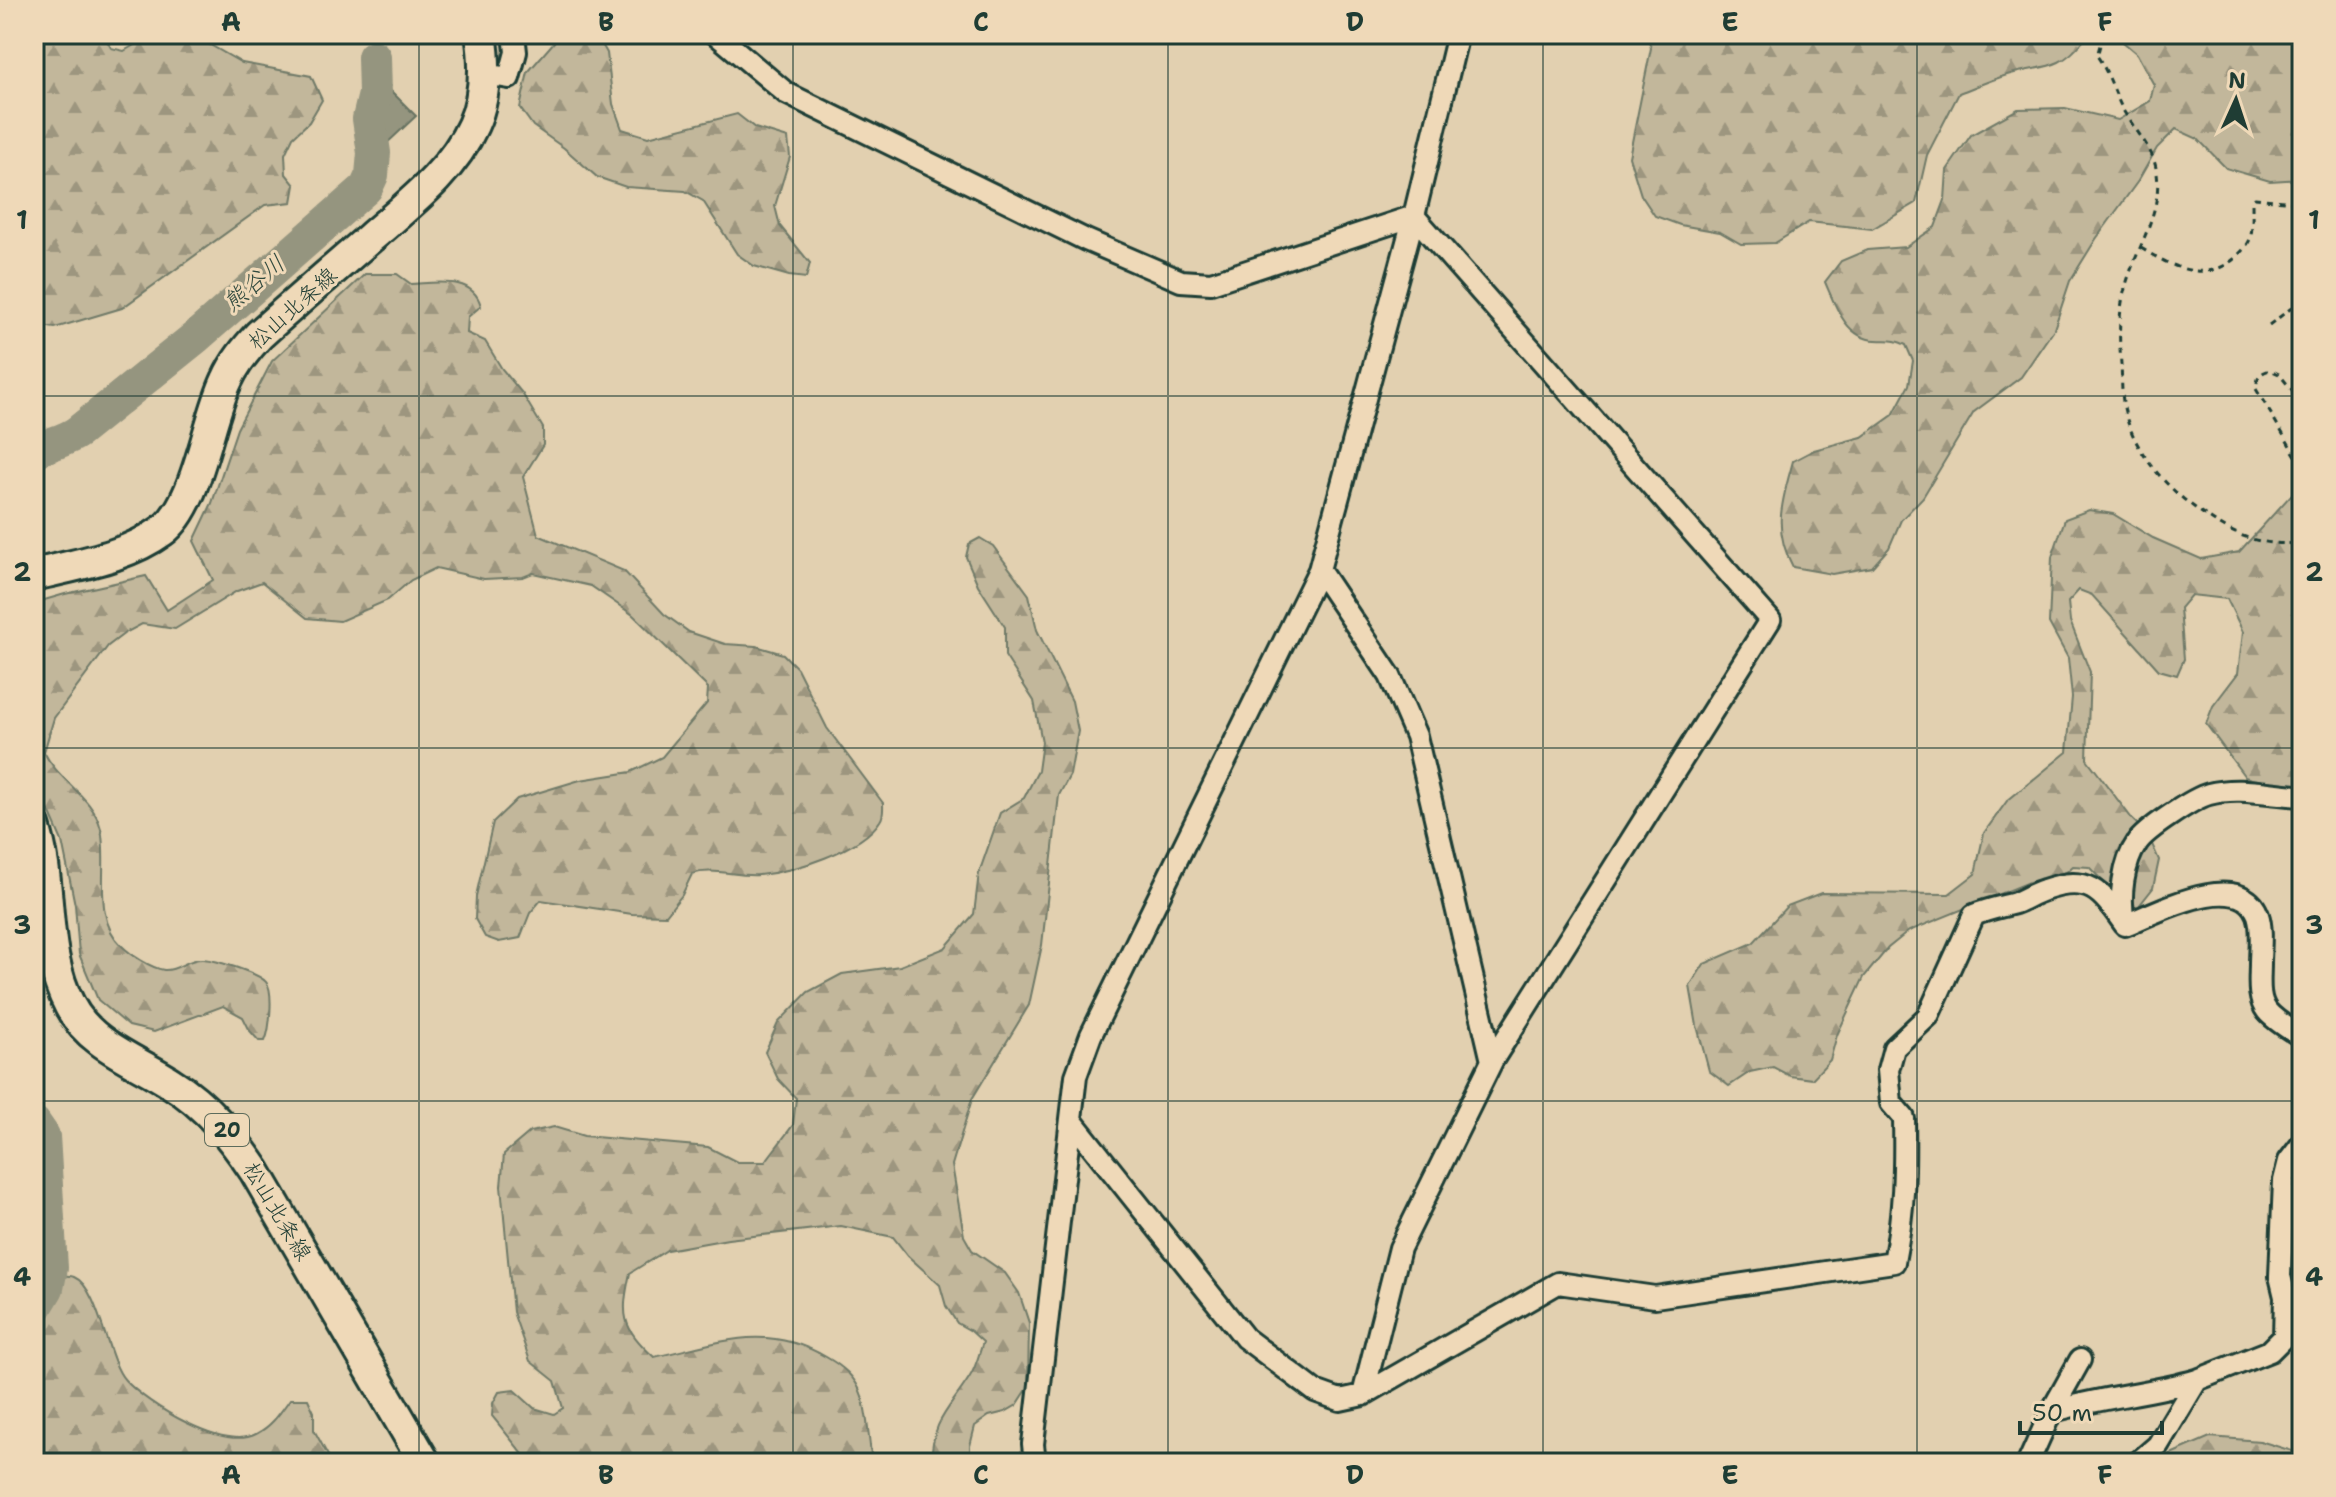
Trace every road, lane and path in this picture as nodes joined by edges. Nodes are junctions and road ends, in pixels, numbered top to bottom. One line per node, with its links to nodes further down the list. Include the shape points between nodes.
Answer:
1 (481, 34): 6 (main road, 松山北条線)
2 (514, 34): 6 (street, via 516,52 509,78)
3 (716, 34): 8 (street, via 786,93 1181,281 1211,283)
4 (1458, 34): 8 (street)
5 (2103, 34): 9 (path, via 2097,56 2156,169 2153,209)
6 (485, 74): 16 (main road, 松山北条線, via 473,125 444,171 238,359 216,407 192,484 166,529 125,552)
7 (2302, 201): 9 (path, via 2255,198 2244,249 2212,270 2191,272 2168,265)
8 (1414, 216): 15 (street); 21 (street, via 1770,620)
9 (2141, 248): 14 (path, via 2118,322 2125,411 2134,438 2154,470 2208,518 2260,543)
10 (2302, 300): 11 (path)
11 (2269, 325)
12 (2302, 402): 13 (path, via 2279,374 2270,370 2257,377 2256,389)
13 (2302, 466)
14 (2302, 543)
15 (1319, 570): 21 (street, via 1390,676 1416,736); 22 (street, via 1091,1035 1076,1076)
16 (34, 575)
17 (2302, 796): 19 (street, via 2237,790 2206,794 2175,812 2137,841 2121,907)
18 (34, 826): 28 (main road, 松山北条線 / 20, via 47,877 53,957 71,1008 106,1045 172,1083 228,1132)
19 (2125, 925): 20 (street, via 2193,897 2229,892 2245,899 2257,912 2261,929 2259,993 2267,1011); 26 (street, via 2105,895 2090,886 2045,889 1974,915 1928,1016 1894,1048 1888,1070 1891,1103 1904,1118 1906,1181 1894,1262 1655,1297 1558,1283)
20 (2302, 1037)
21 (1492, 1061): 26 (street, via 1400,1248)
22 (1072, 1121): 26 (street, via 1245,1338 1315,1391 1340,1400); 29 (street, via 1033,1444)
23 (2302, 1144): 25 (street, via 2289,1161 2284,1181 2284,1337 2270,1351)
24 (2080, 1360): 27 (street)
25 (2197, 1380): 27 (street); 31 (street, via 2158,1445)
26 (1363, 1395)
27 (2051, 1412): 30 (street)
28 (425, 1463)
29 (1035, 1463)
30 (2028, 1463)
31 (2137, 1463)

